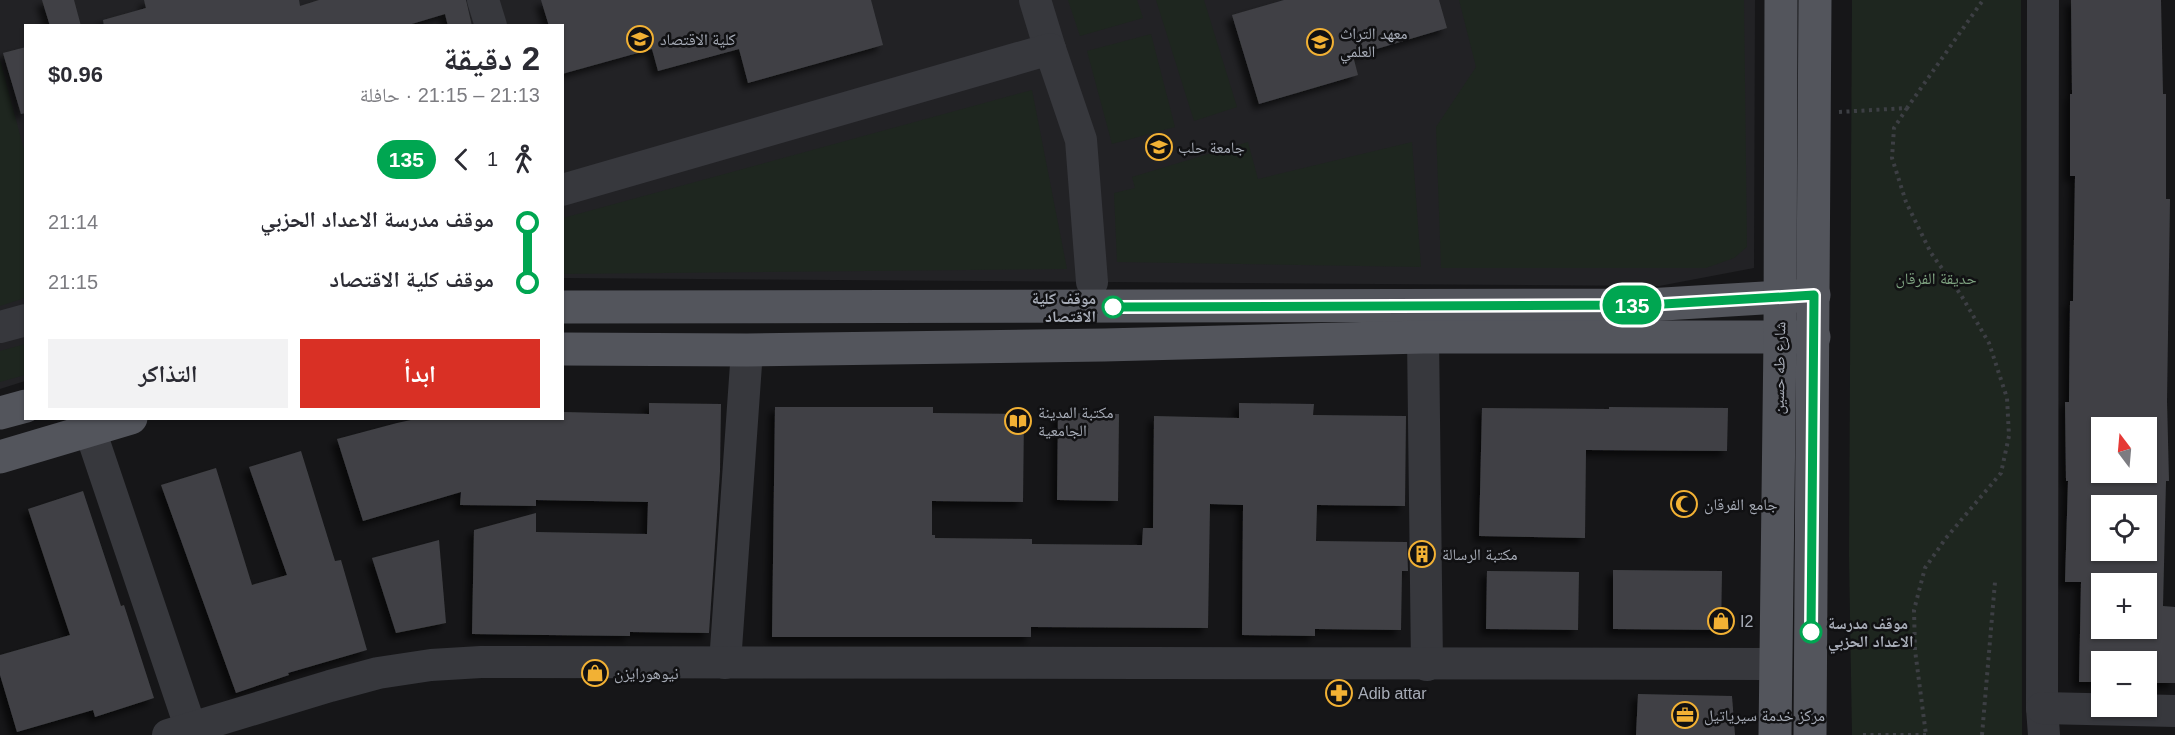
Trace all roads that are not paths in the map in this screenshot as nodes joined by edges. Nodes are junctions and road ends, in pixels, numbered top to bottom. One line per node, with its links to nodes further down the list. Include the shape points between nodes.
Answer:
1 (483, 0): 6 (street)
2 (1035, 0): 7 (street)
3 (1781, 0): 11 (main road, شارع طه حسين)
4 (1815, 0): 10 (main road)
5 (2043, 0): 29 (street)
6 (490, 24)
7 (1050, 49): 8 (street); 9 (street, via 1081,140)
8 (564, 189)
9 (1092, 282)
10 (1814, 295): 11 (main road); 16 (main road)
11 (1780, 296): 12 (main road, via 1647,305); 17 (main road, شارع طه حسين)
12 (564, 307)
13 (24, 321): 14 (street)
14 (0, 327)
15 (1423, 337): 17 (main road); 19 (main road); 27 (street)
16 (1814, 337): 17 (main road); 32 (main road)
17 (1780, 338): 26 (main road, شارع طه حسين)
18 (564, 349): 19 (main road)
19 (747, 350): 25 (street)
20 (24, 407): 21 (main road)
21 (0, 413)
22 (124, 420): 23 (main road)
23 (90, 430): 24 (main road); 30 (street)
24 (0, 457)
25 (725, 663): 27 (street); 30 (street, via 481,662 431,666 378,673)
26 (1775, 664): 27 (street); 31 (main road, شارع طه حسين)
27 (1426, 665)
28 (2175, 711): 29 (street)
29 (2043, 721)
30 (184, 733)
31 (1775, 735)
32 (1810, 735)

